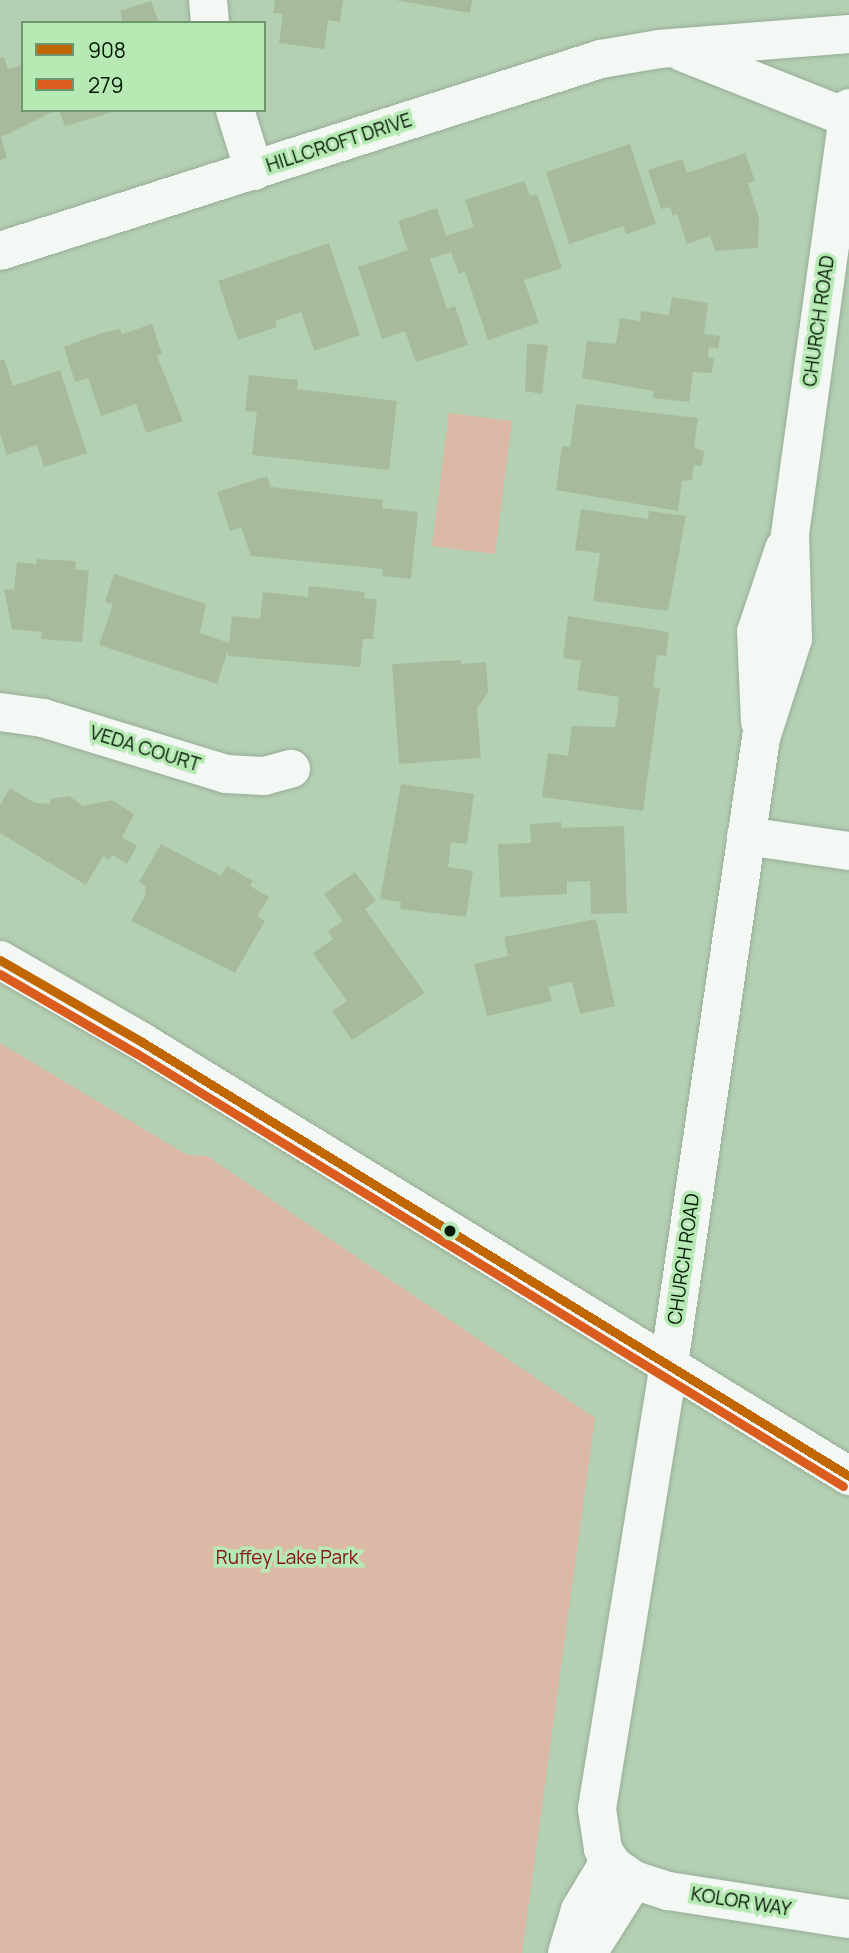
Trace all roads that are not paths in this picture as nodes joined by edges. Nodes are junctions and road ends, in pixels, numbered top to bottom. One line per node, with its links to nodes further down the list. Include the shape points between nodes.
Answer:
1 (208, 0): 2 (street)
2 (210, 21)
3 (849, 34): 4 (street, HILLCROFT DRIVE)
4 (680, 51): 6 (street, HILLCROFT DRIVE); 7 (street, HILLCROFT DRIVE, via 659,49 601,59)
5 (236, 112): 7 (street)
6 (848, 113): 11 (street, CHURCH ROAD, via 790,534 793,639 761,738)
7 (254, 171): 8 (street, HILLCROFT DRIVE)
8 (0, 251)
9 (0, 712): 10 (street, VEDA COURT, via 43,718 226,774 264,776)
10 (291, 769)
11 (746, 836): 12 (street); 14 (street, CHURCH ROAD)
12 (849, 850)
13 (0, 960): 14 (street)
14 (669, 1364): 15 (street); 16 (street, CHURCH ROAD, via 597,1809 597,1829)
15 (849, 1476)
16 (622, 1870): 17 (street, KOLOR WAY, via 692,1895); 18 (street, via 580,1910); 19 (street)
17 (849, 1919)
18 (567, 1953)
19 (588, 1953)

